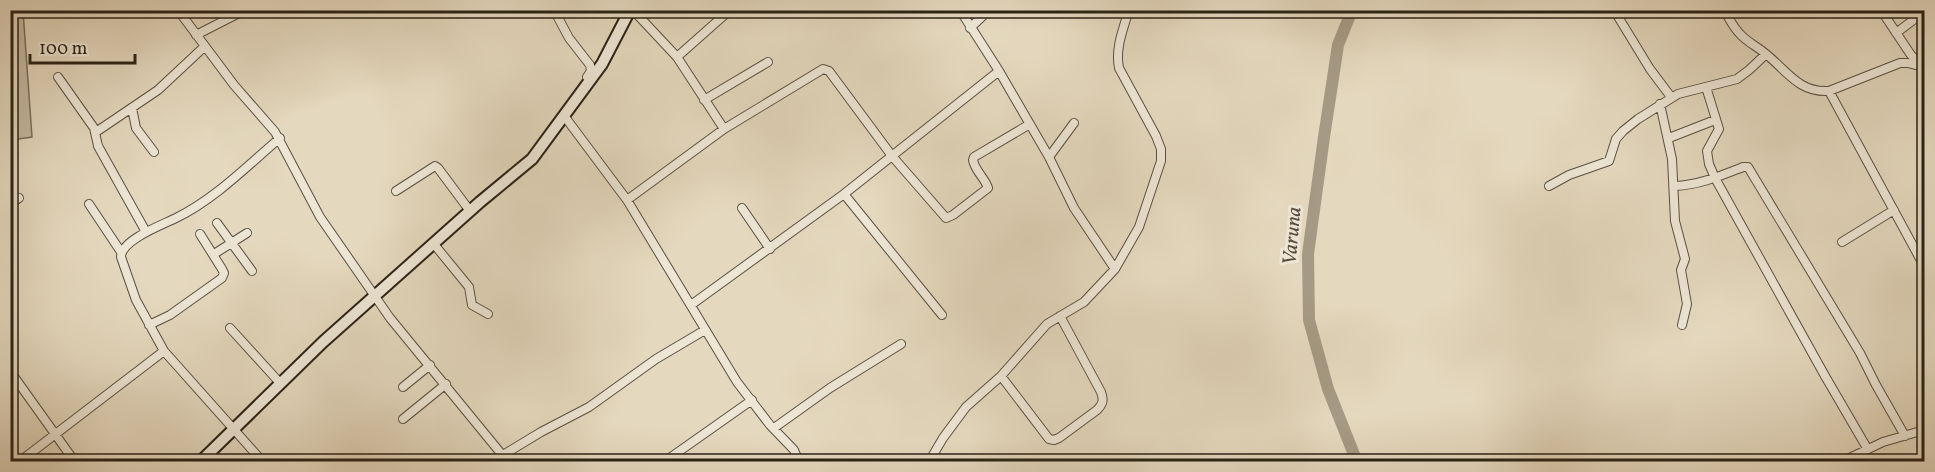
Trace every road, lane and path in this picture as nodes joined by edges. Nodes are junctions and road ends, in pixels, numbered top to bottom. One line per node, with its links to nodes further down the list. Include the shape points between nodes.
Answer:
1 (178, 10): 15 (street)
2 (245, 10): 15 (street)
3 (554, 10): 25 (street, via 591,68)
4 (730, 10): 18 (street)
5 (960, 10): 13 (street)
6 (989, 10): 13 (street)
7 (1129, 10): 64 (street, via 1119,45 1119,69 1156,136 1161,161 1139,227)
8 (1614, 10): 26 (street)
9 (1724, 10): 17 (street, via 1740,35)
10 (1881, 10): 14 (street)
11 (629, 12): 18 (street); 25 (street)
12 (1924, 12): 14 (street)
13 (970, 27): 21 (street)
14 (1896, 33): 20 (street)
15 (196, 35): 16 (street)
16 (204, 47): 29 (street, via 158,90); 36 (street)
17 (1766, 54): 23 (street, via 1737,79); 24 (street, via 1797,84)
18 (677, 57): 27 (street)
19 (768, 62): 27 (street)
20 (1924, 68): 24 (street, via 1900,63)
21 (999, 71): 33 (street); 39 (street)
22 (58, 77): 35 (street)
23 (1706, 87): 26 (street); 31 (street)
24 (1829, 91): 51 (street)
25 (580, 96): 30 (street)
26 (1671, 97): 28 (street)
27 (704, 100): 34 (street)
28 (1660, 104): 37 (street); 42 (street, via 1619,135 1609,161)
29 (132, 108): 35 (street); 38 (street, via 136,128)
30 (565, 117): 47 (street); 52 (street, via 532,159)
31 (1715, 120): 37 (street); 41 (street, via 1718,133 1707,152)
32 (1074, 123): 40 (street)
33 (1030, 124): 39 (street, via 974,158 974,166 988,188 950,217 944,216); 40 (street)
34 (724, 129): 39 (street, via 826,69); 47 (street)
35 (96, 132): 54 (street, via 98,146)
36 (280, 138): 54 (street, via 204,202); 66 (street, via 320,218)
37 (1668, 138): 43 (street)
38 (154, 152)
39 (892, 156): 45 (street)
40 (1049, 157): 64 (street, via 1074,208)
41 (1715, 178): 43 (street); 89 (street, via 1743,167 1750,170); 90 (street)
42 (1549, 186)
43 (1675, 186): 72 (street, via 1675,221 1685,259 1681,270 1687,304)
44 (396, 191): 52 (street, via 435,166)
45 (844, 194): 60 (street); 69 (street)
46 (19, 198): 48 (street)
47 (627, 200): 67 (street)
48 (10, 204)
49 (89, 204): 61 (street)
50 (742, 208): 60 (street)
51 (1894, 210): 57 (street); 63 (street)
52 (470, 211): 59 (street)
53 (217, 223): 58 (street)
54 (146, 232): 61 (street)
55 (200, 234): 62 (street)
56 (247, 234): 58 (street)
57 (1842, 242)
58 (232, 243): 62 (street); 65 (street)
59 (433, 243): 66 (street); 68 (street, via 469,287 472,305)
60 (770, 249): 67 (street)
61 (121, 252): 71 (street, via 130,286)
62 (214, 255): 71 (street, via 224,273 222,278)
63 (1924, 266)
64 (1115, 269): 70 (street, via 1084,302)
65 (252, 271)
66 (375, 295): 77 (street); 80 (street)
67 (691, 305): 74 (street)
68 (488, 314)
69 (942, 315)
70 (1060, 316): 79 (street, via 1047,324); 79 (street, via 1101,392 1102,405 1059,438 1049,439)
71 (149, 325): 76 (street)
72 (1682, 325)
73 (230, 328): 80 (street)
74 (705, 330): 83 (street, via 736,382); 91 (street)
75 (901, 344): 86 (street)
76 (164, 351): 85 (street); 88 (street)
77 (430, 365): 81 (street); 82 (street)
78 (10, 371): 88 (street)
79 (1001, 376): 98 (street, via 966,407)
80 (280, 383): 85 (street)
81 (446, 384): 84 (street); 91 (street)
82 (402, 387)
83 (752, 400): 86 (street); 96 (street)
84 (403, 419)
85 (234, 428): 94 (street); 95 (street)
86 (774, 428): 97 (street, via 794,450)
87 (1924, 430): 89 (street)
88 (56, 433): 92 (street); 93 (street)
89 (1905, 436): 90 (street)
90 (1867, 448): 101 (street)
91 (505, 458)
92 (19, 462)
93 (75, 462)
94 (200, 462)
95 (263, 462)
96 (663, 462)
97 (799, 462)
98 (929, 462)
99 (1659, 462): 100 (street)
100 (1676, 462)
101 (1842, 462)

